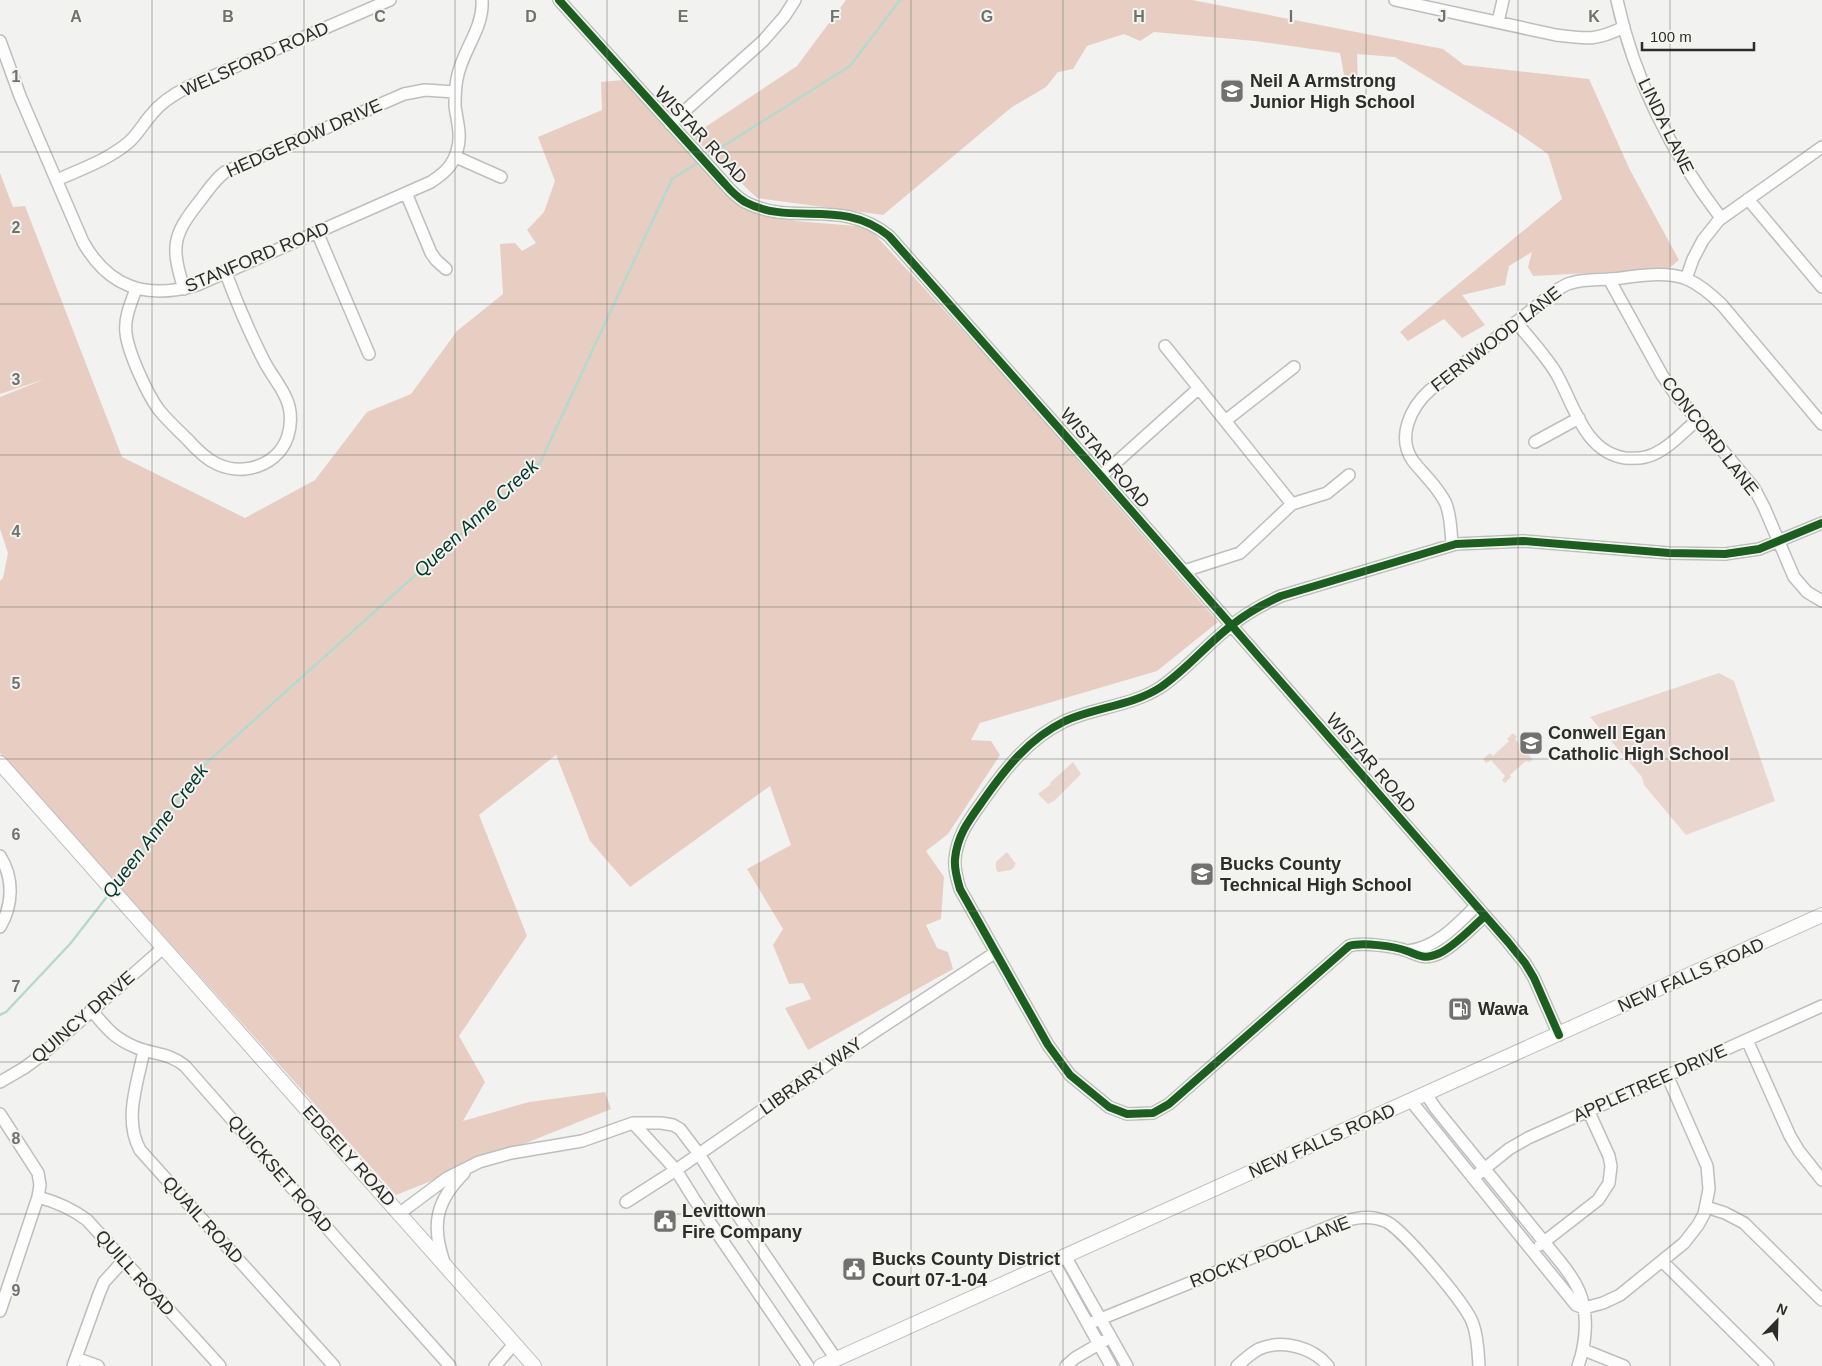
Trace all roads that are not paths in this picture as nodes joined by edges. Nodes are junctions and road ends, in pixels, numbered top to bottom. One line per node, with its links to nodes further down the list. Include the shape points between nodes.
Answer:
1 (390, 0): 16 (street, WELSFORD ROAD, via 188,87 165,101 120,149)
2 (482, 0): 11 (street, via 479,24 461,64)
3 (559, 0): 12 (street, WISTAR ROAD)
4 (1395, 0): 8 (street)
5 (1502, 0): 8 (street)
6 (1617, 0): 9 (street, LINDA LANE)
7 (790, 2): 12 (street, via 775,29)
8 (1498, 22): 9 (street, via 1581,38 1601,37)
9 (1624, 27): 19 (street, LINDA LANE, via 1644,84 1667,134 1689,173)
10 (0, 42): 16 (street, STANFORD ROAD)
11 (455, 92): 14 (street, via 459,131); 27 (street, HEDGEROW DRIVE, via 425,90 404,94 225,172 188,216 177,238 175,256)
12 (670, 124): 39 (street, WISTAR ROAD, via 745,202 775,212 848,216 881,229)
13 (1822, 147): 18 (street)
14 (456, 157): 15 (street); 17 (street, STANFORD ROAD, via 443,174)
15 (500, 176)
16 (56, 180): 26 (street, STANFORD ROAD, via 90,254 107,273)
17 (406, 193): 20 (street, STANFORD ROAD); 21 (street, via 431,253)
18 (1748, 199): 19 (street); 25 (street)
19 (1721, 218): 23 (street, via 1703,240)
20 (316, 232): 22 (street, STANFORD ROAD); 30 (street)
21 (446, 269)
22 (225, 272): 26 (street, via 262,358 285,396 290,411 289,433 282,447 271,459 252,468 231,469 206,458 152,399 130,350 126,332 128,312); 27 (street, STANFORD ROAD)
23 (1686, 278): 24 (street, FERNWOOD LANE, via 1653,275); 36 (street, FERNWOOD LANE, via 1722,305)
24 (1609, 279): 28 (street, FERNWOOD LANE, via 1568,284); 35 (street, CONCORD LANE, via 1662,375)
25 (1822, 287)
26 (136, 289): 27 (street, STANFORD ROAD, via 169,292)
27 (184, 289)
28 (1516, 322): 33 (street, via 1555,372); 43 (street, FERNWOOD LANE, via 1422,397 1408,420 1409,454 1445,503)
29 (1165, 346): 32 (street)
30 (370, 354)
31 (1294, 367): 34 (street)
32 (1199, 388): 34 (street); 39 (street)
33 (1579, 418): 35 (street, via 1589,436 1606,452 1632,459 1657,453); 37 (street)
34 (1225, 421): 40 (street)
35 (1696, 421): 42 (street, CONCORD LANE, via 1754,488)
36 (1822, 424)
37 (1535, 442)
38 (1349, 475): 40 (street, via 1327,493)
39 (1101, 476): 44 (street, WISTAR ROAD)
40 (1292, 504): 44 (street, via 1240,553)
41 (1822, 524): 42 (street)
42 (1778, 542): 43 (street, via 1759,549 1725,554 1669,553 1523,541); 45 (street, CONCORD LANE, via 1799,584)
43 (1452, 545): 46 (street, via 1281,596 1254,609)
44 (1184, 571): 46 (street, WISTAR ROAD)
45 (1822, 601)
46 (1232, 625): 49 (street, WISTAR ROAD); 55 (street, via 1159,688 1064,722 1033,741 1001,775 964,826 955,859 957,878)
47 (0, 763): 53 (main road, EDGELY ROAD)
48 (0, 856): 52 (street, via 9,876 10,895)
49 (1476, 906): 51 (street, WISTAR ROAD); 54 (street, via 1429,946)
50 (1822, 915): 58 (main road, NEW FALLS ROAD)
51 (1485, 916): 54 (street, via 1440,953 1423,957); 58 (street, WISTAR ROAD, via 1525,963)
52 (0, 927)
53 (163, 948): 57 (street, QUINCY DRIVE); 77 (main road, EDGELY ROAD)
54 (1408, 951): 55 (street, via 1355,944 1169,1104 1152,1113 1138,1115 1109,1106 1070,1075 1048,1045)
55 (996, 952): 68 (street, LIBRARY WAY, via 864,1039)
56 (1822, 1006): 59 (street, APPLETREE DRIVE)
57 (91, 1010): 60 (street, QUICKSET ROAD, via 111,1034); 62 (street, QUINCY DRIVE, via 39,1057)
58 (1558, 1035): 63 (main road, NEW FALLS ROAD)
59 (1746, 1040): 61 (street, APPLETREE DRIVE); 73 (street, via 1790,1136)
60 (144, 1050): 97 (street, QUAIL ROAD, via 132,1116 140,1150); 98 (street, QUICKSET ROAD, via 169,1056 185,1066)
61 (1667, 1075): 65 (street, APPLETREE DRIVE); 76 (street, via 1706,1166 1709,1189)
62 (0, 1082)
63 (1426, 1094): 64 (main road, NEW FALLS ROAD); 70 (street)
64 (1411, 1101): 72 (street); 80 (main road, NEW FALLS ROAD)
65 (1588, 1110): 70 (street, APPLETREE DRIVE, via 1528,1138); 78 (street, via 1609,1156 1609,1184 1598,1200)
66 (0, 1114): 74 (street, via 38,1173)
67 (633, 1123): 68 (street, via 673,1125); 69 (street, via 582,1141 511,1153); 71 (street)
68 (700, 1154): 71 (street, LIBRARY WAY); 93 (street)
69 (472, 1165): 77 (street, via 434,1187); 83 (street, via 454,1183 439,1211 436,1235)
70 (1484, 1169): 72 (street, APPLETREE DRIVE); 78 (street)
71 (676, 1170): 75 (street, LIBRARY WAY); 101 (street)
72 (1473, 1178): 79 (street)
73 (1822, 1180)
74 (38, 1197): 81 (street, QUILL ROAD, via 72,1209 87,1220); 86 (street)
75 (626, 1202)
76 (1706, 1207): 82 (street, via 1693,1234); 84 (street, via 1744,1223)
77 (400, 1213): 83 (main road, EDGELY ROAD)
78 (1544, 1242): 79 (street); 85 (street, via 1576,1285)
79 (1533, 1251): 85 (street, via 1576,1305)
80 (1059, 1259): 87 (street); 88 (street); 93 (main road, NEW FALLS ROAD)
81 (124, 1260): 94 (street, via 104,1282 98,1294); 96 (street, QUILL ROAD)
82 (1662, 1261): 85 (street, via 1614,1298); 111 (street)
83 (445, 1264): 90 (main road, EDGELY ROAD)
84 (1822, 1300)
85 (1584, 1308): 92 (street)
86 (0, 1311)
87 (1101, 1319): 88 (street, ROCKY POOL LANE); 89 (street); 108 (street, ROCKY POOL LANE, via 1338,1223 1369,1218 1396,1228 1462,1304 1473,1323 1478,1341)
88 (1088, 1324): 91 (street)
89 (1111, 1337): 91 (street); 105 (street)
90 (514, 1344): 99 (street); 100 (main road, EDGELY ROAD)
91 (1099, 1344): 103 (street); 104 (street)
92 (1584, 1350): 109 (street); 110 (street)
93 (836, 1359): 102 (main road, NEW FALLS ROAD)
94 (75, 1362): 95 (street)
95 (98, 1366)
96 (220, 1366)
97 (334, 1366)
98 (450, 1366)
99 (495, 1366)
100 (534, 1366)
101 (808, 1366)
102 (821, 1366)
103 (1066, 1366)
104 (1111, 1366)
105 (1128, 1366)
106 (1237, 1366): 107 (street, via 1253,1352 1277,1345 1310,1351)
107 (1328, 1366)
108 (1478, 1366)
109 (1578, 1366)
110 (1624, 1366)
111 (1768, 1366)

